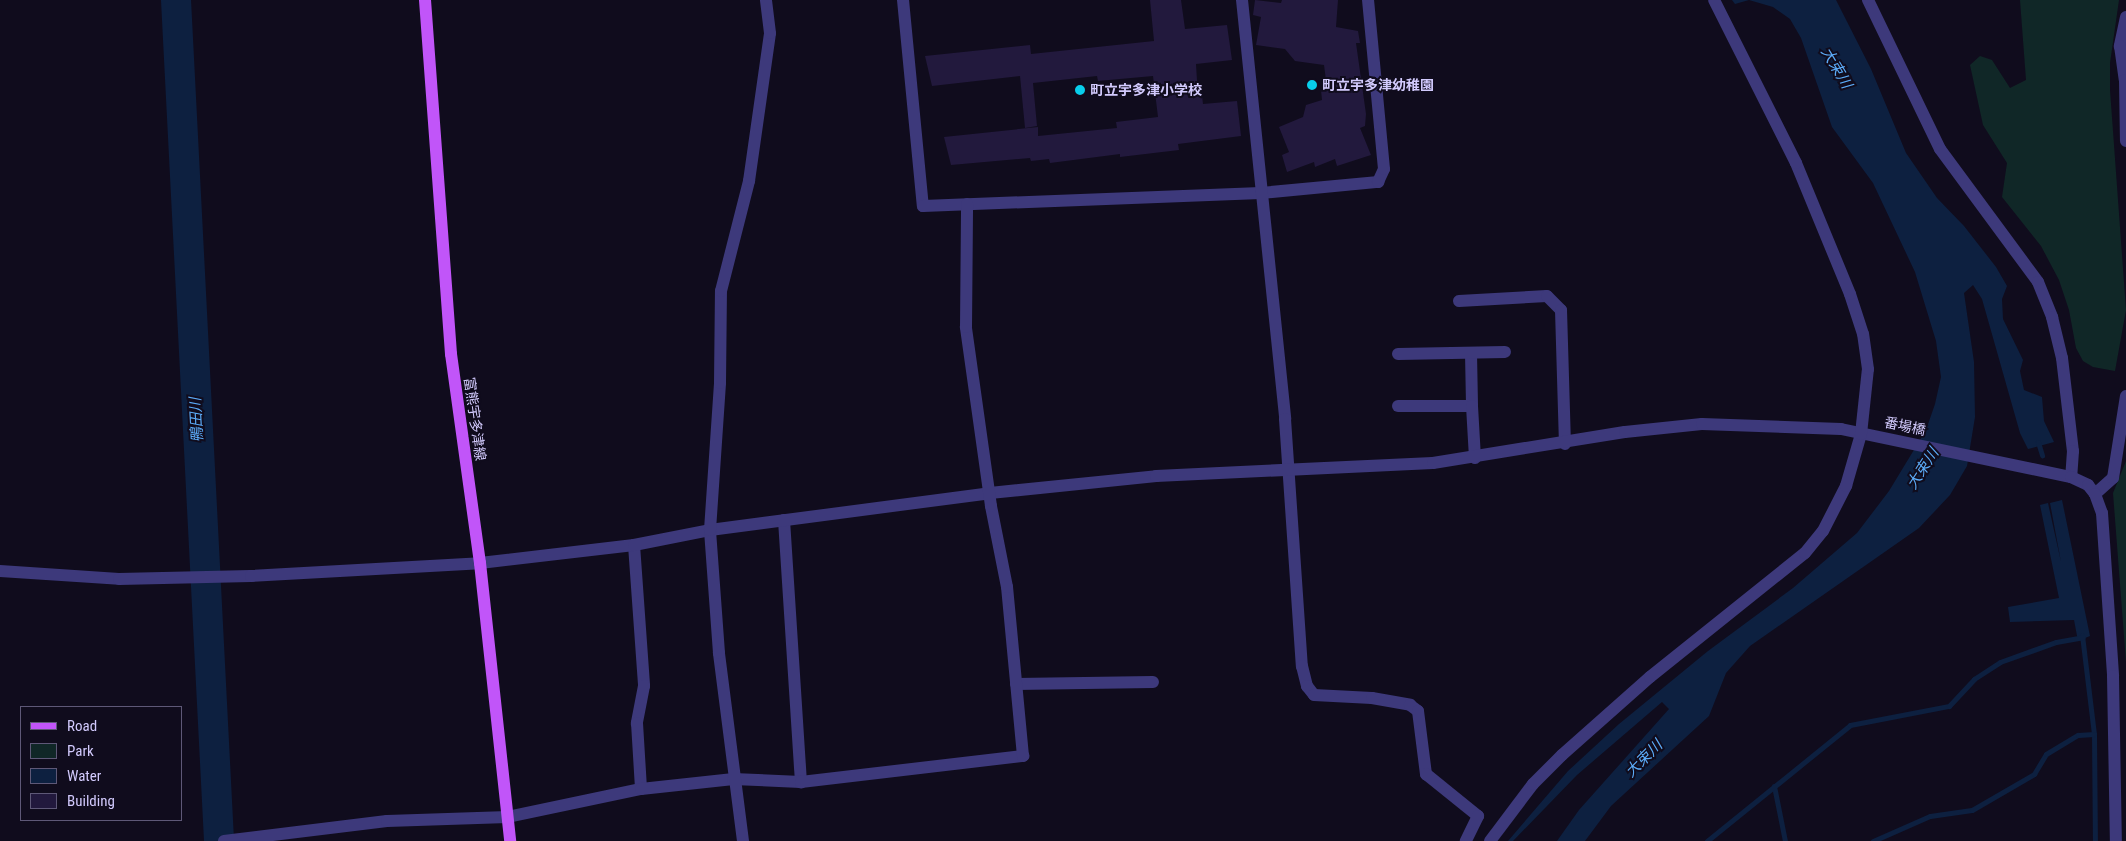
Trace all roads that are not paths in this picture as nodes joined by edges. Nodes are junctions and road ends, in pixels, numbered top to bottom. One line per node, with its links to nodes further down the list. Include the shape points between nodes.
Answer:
1 (425, 0): 30 (main road, 富熊宇多津線, via 451,354)
2 (766, 0): 28 (street, via 770,33 749,181 720,291 720,383)
3 (903, 0): 12 (street, via 924,206)
4 (1242, 0): 11 (street)
5 (1368, 0): 11 (street, via 1383,176 1370,185)
6 (1714, 0): 20 (street, via 1796,162 1850,294 1863,334 1868,369)
7 (1868, 0): 24 (street, via 1940,149 2038,282 2052,317 2062,358 2073,451)
8 (2126, 17): 9 (street, via 2120,46)
9 (2126, 80): 10 (street)
10 (2126, 141)
11 (1261, 193): 12 (street); 23 (street)
12 (967, 204): 25 (street, via 966,328)
13 (1459, 301): 21 (street, via 1547,296 1561,310)
14 (1505, 352): 15 (street)
15 (1471, 353): 16 (street); 19 (street)
16 (1398, 354)
17 (2126, 396): 26 (street, via 2113,478)
18 (1398, 406): 19 (street)
19 (1472, 406): 22 (street)
20 (1866, 434): 21 (street, 番場橋, via 1804,426 1702,424 1625,432); 24 (street, 番場橋); 42 (street, via 1846,486 1823,531 1805,553 1650,677 1562,755 1533,784)
21 (1565, 444): 22 (street, 番場橋)
22 (1475, 458): 23 (street, 番場橋)
23 (1289, 470): 25 (street, 番場橋, via 1156,476); 41 (street, via 1302,666 1307,686 1314,695 1372,698 1410,705 1418,711 1426,774 1478,816)
24 (2071, 477): 26 (street, 番場橋, via 2088,485)
25 (990, 493): 27 (street, 番場橋); 33 (street, via 1007,587)
26 (2095, 494): 43 (street, via 2102,513 2113,676)
27 (784, 520): 28 (street, 番場橋); 35 (street)
28 (710, 530): 29 (street, 番場橋); 34 (street)
29 (634, 545): 30 (street, 番場橋); 36 (street, via 644,686 637,723)
30 (480, 563): 31 (street, 番場橋, via 251,576 120,579); 37 (main road, 富熊宇多津線)
31 (0, 571)
32 (1153, 682): 33 (street)
33 (1016, 684): 35 (street, via 1023,756)
34 (733, 779): 35 (street); 36 (street); 40 (street)
35 (802, 782)
36 (641, 789): 37 (street)
37 (508, 817): 38 (street, via 387,821); 39 (main road, 富熊宇多津線)
38 (224, 841)
39 (510, 841)
40 (743, 841)
41 (1466, 841)
42 (1490, 841)
43 (2116, 841)

